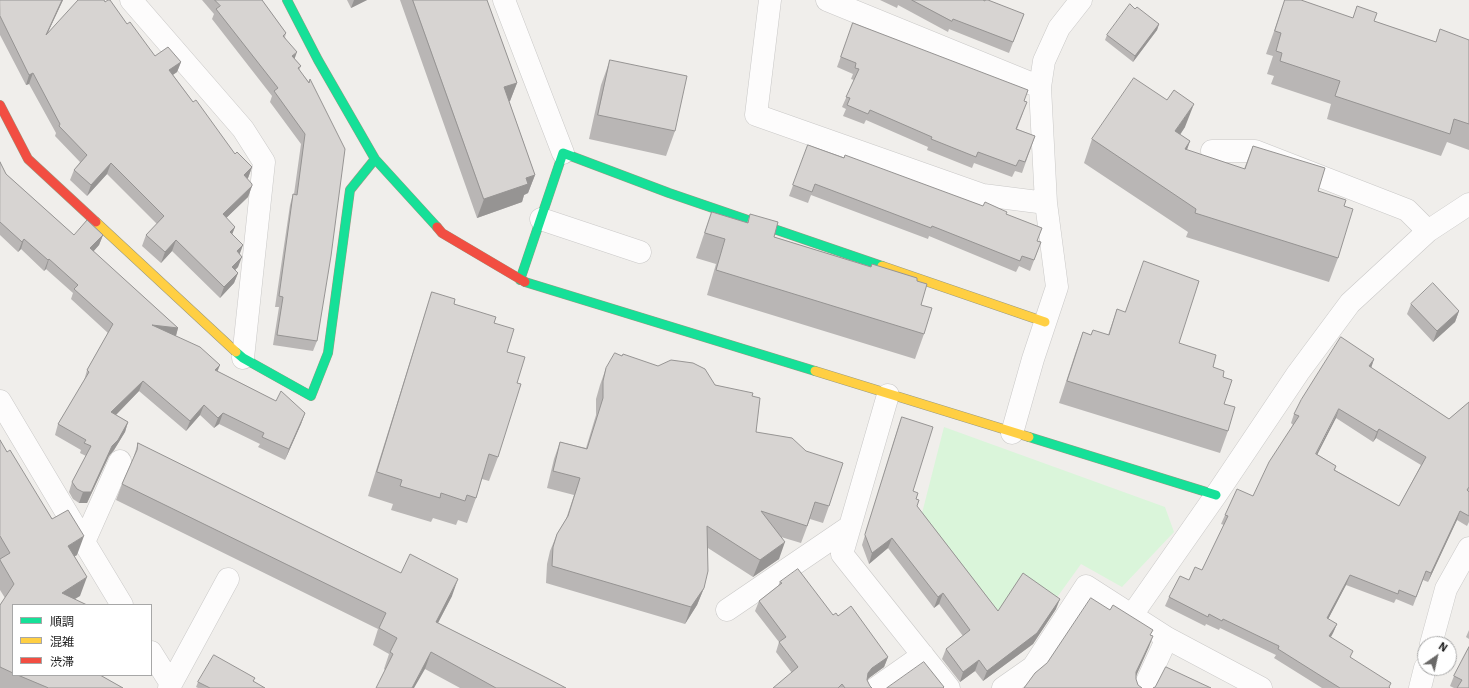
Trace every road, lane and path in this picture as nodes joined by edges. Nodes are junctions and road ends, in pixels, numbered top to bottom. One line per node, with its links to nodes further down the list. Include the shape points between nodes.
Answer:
1 (131, 0): 19 (street, via 243,129 264,162)
2 (287, 0): 11 (street)
3 (504, 0): 10 (street)
4 (770, 0): 12 (street, via 756,115 983,195)
5 (827, 0): 7 (street)
6 (1081, 0): 7 (street, via 1059,28 1044,61)
7 (1040, 86): 12 (street)
8 (0, 105): 19 (street, via 28,159)
9 (1212, 151): 15 (street, via 1255,151 1407,210)
10 (563, 153): 14 (street); 18 (street, via 669,193)
11 (375, 159): 17 (street, via 442,233); 19 (street, via 350,190 328,353 311,396)
12 (1046, 203): 18 (street, via 1057,287)
13 (1469, 204): 15 (street)
14 (541, 219): 16 (street); 17 (street)
15 (1428, 231): 24 (street, via 1350,304 1298,373)
16 (640, 252)
17 (520, 280): 20 (street)
18 (1045, 322): 22 (street)
19 (244, 358)
20 (888, 395): 22 (street); 25 (street)
21 (0, 401): 26 (street)
22 (1012, 433): 24 (street)
23 (120, 461): 26 (street)
24 (1216, 495): 31 (street)
25 (850, 526): 30 (street); 35 (street, via 842,554)
26 (84, 542): 29 (street)
27 (1469, 548): 32 (street, via 1446,589)
28 (228, 579): 37 (street)
29 (121, 604)
30 (727, 610)
31 (1132, 615): 33 (street); 40 (street, via 1086,586 1032,667)
32 (1433, 636)
33 (1167, 638): 41 (street); 42 (street)
34 (152, 654): 37 (street)
35 (923, 655): 38 (street); 39 (street)
36 (1423, 676): 43 (street)
37 (170, 686)
38 (876, 688)
39 (949, 688)
40 (1003, 688)
41 (1144, 688)
42 (1261, 688)
43 (1420, 688)

